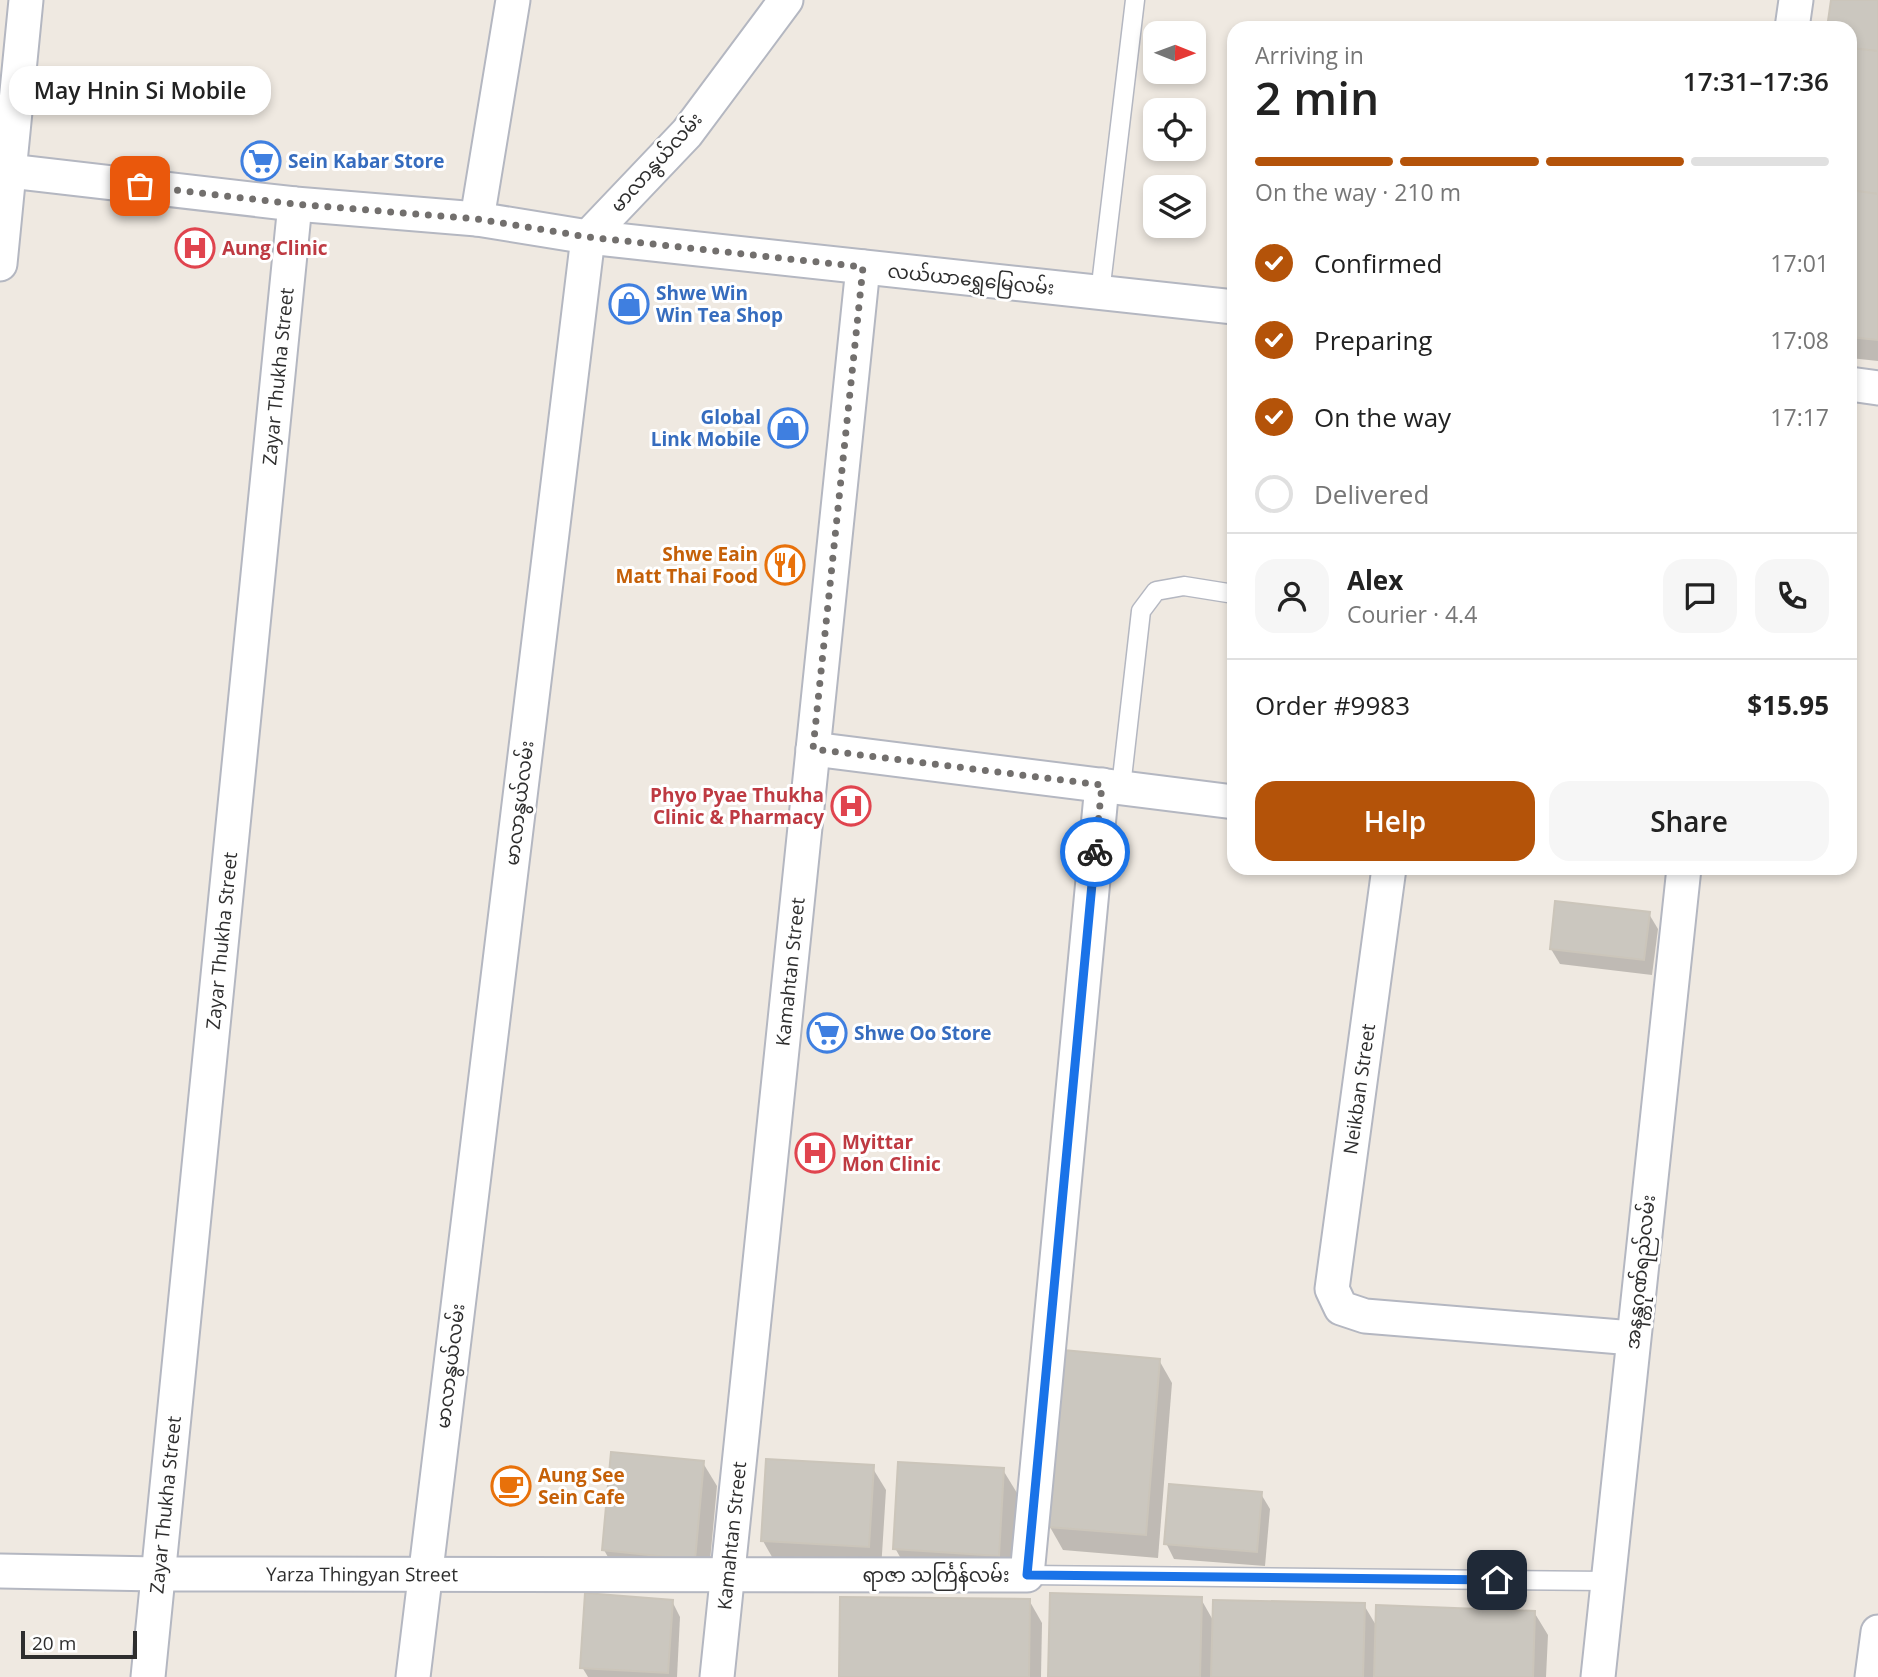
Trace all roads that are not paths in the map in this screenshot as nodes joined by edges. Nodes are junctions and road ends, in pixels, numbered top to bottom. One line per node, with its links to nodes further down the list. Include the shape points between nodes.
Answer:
1 (26, 0): 7 (street)
2 (513, 0): 9 (street)
3 (786, 0): 10 (street, မာလာနွယ်လမ်း, via 687,133)
4 (1135, 0): 13 (lane)
5 (1796, 0): 6 (street)
6 (1793, 21)
7 (5, 170): 8 (street, လယ်ယာရွှေမြေလမ်း); 11 (street)
8 (295, 204): 9 (street, လယ်ယာရွှေမြေလမ်း); 27 (street, Zayar Thukha Street)
9 (477, 219): 10 (street, လယ်ယာရွှေမြေလမ်း)
10 (588, 237): 12 (street, လယ်ယာရွှေမြေလမ်း); 25 (street, မာလာနွယ်လမ်း)
11 (0, 264)
12 (863, 267): 13 (street, လယ်ယာရွှေမြေလမ်း); 18 (street, Kamahtan Street)
13 (1100, 293): 14 (street, လယ်ယာရွှေမြေလမ်း)
14 (1227, 306)
15 (1857, 385): 16 (street)
16 (1878, 388)
17 (1227, 593): 19 (lane, via 1170,588 1156,591 1141,611)
18 (813, 749): 19 (street); 26 (street, Kamahtan Street)
19 (1111, 786): 20 (street); 28 (street)
20 (1227, 801)
21 (1388, 875): 23 (street, Neikban Street, via 1332,1289 1341,1308 1365,1315)
22 (1683, 875): 23 (street, အနန္တဂုဏ်ရည်လမ်း)
23 (1633, 1338): 29 (street, အနန္တဂုဏ်ရည်လမ်း)
24 (0, 1571): 27 (street, Yarza Thingyan Street)
25 (424, 1573): 26 (street, Yarza Thingyan Street); 27 (street, Yarza Thingyan Street); 32 (street, မာလာနွယ်လမ်း)
26 (726, 1573): 28 (street, ရာဇာ သင်္ကြန်လမ်း); 33 (street, Kamahtan Street)
27 (157, 1574): 31 (street, Zayar Thukha Street)
28 (1027, 1575): 29 (lane, ရာဇာ သင်္ကြန်လမ်း)
29 (1608, 1581): 34 (street, အနန္တဂုဏ်ရည်လမ်း)
30 (1878, 1632): 35 (street)
31 (148, 1677)
32 (413, 1677)
33 (717, 1677)
34 (1598, 1677)
35 (1872, 1677)

